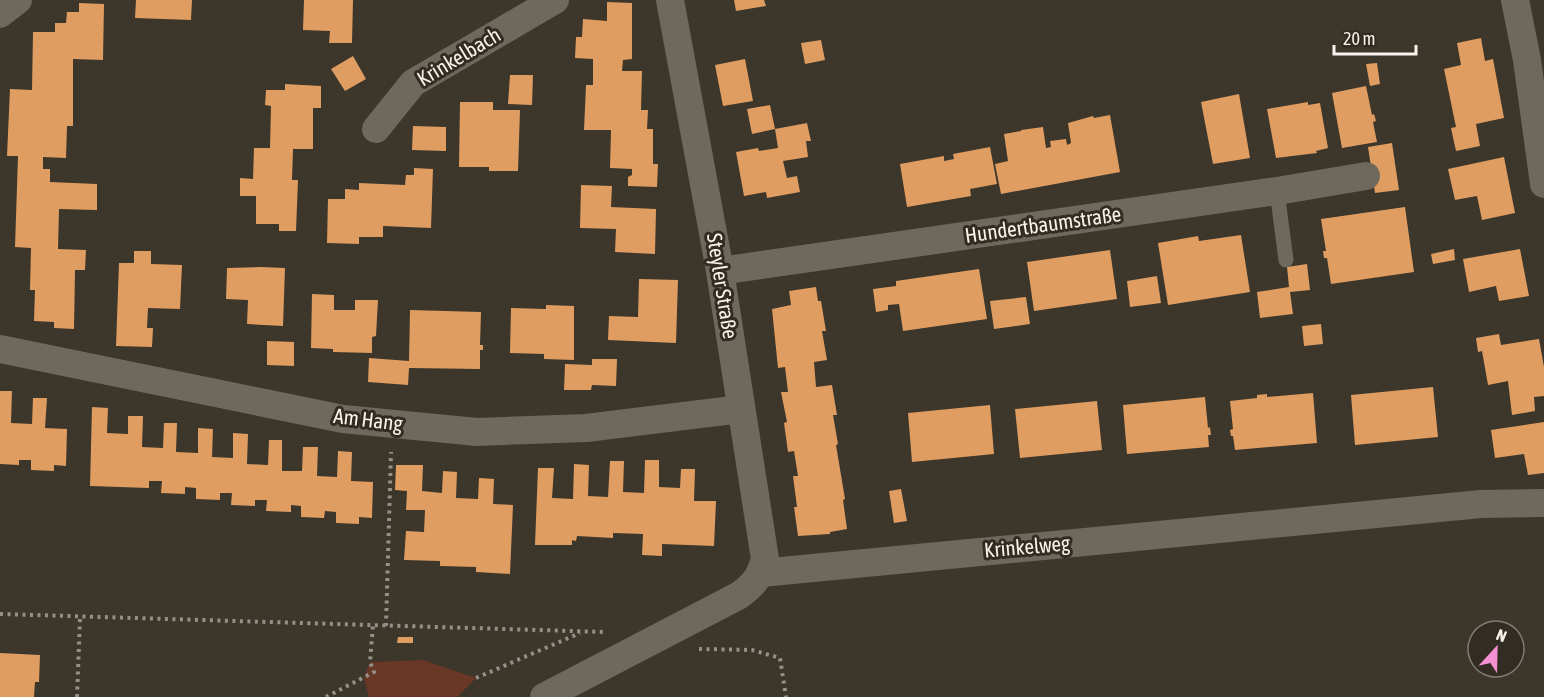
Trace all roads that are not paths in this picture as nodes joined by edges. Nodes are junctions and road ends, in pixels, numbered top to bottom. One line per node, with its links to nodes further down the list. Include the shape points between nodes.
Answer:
1 (18, 0): 5 (street)
2 (555, 0): 6 (street, Krinkelbach, via 413,83)
3 (670, 0): 11 (street, Steyler Straße)
4 (1515, 0): 8 (street)
5 (0, 14)
6 (376, 129)
7 (1366, 176): 9 (street, Hundertbaumstraße)
8 (1544, 184)
9 (1277, 191): 10 (lane); 11 (street, Hundertbaumstraße)
10 (1286, 260)
11 (720, 271): 13 (street, Steyler Straße)
12 (0, 349): 13 (street, Am Hang, via 343,419 477,432 586,428)
13 (741, 409): 15 (street, Steyler Straße, via 764,543)
14 (1544, 503): 15 (street, Krinkelweg, via 1481,504)
15 (761, 573): 16 (street, via 752,587 738,596)
16 (544, 697)

